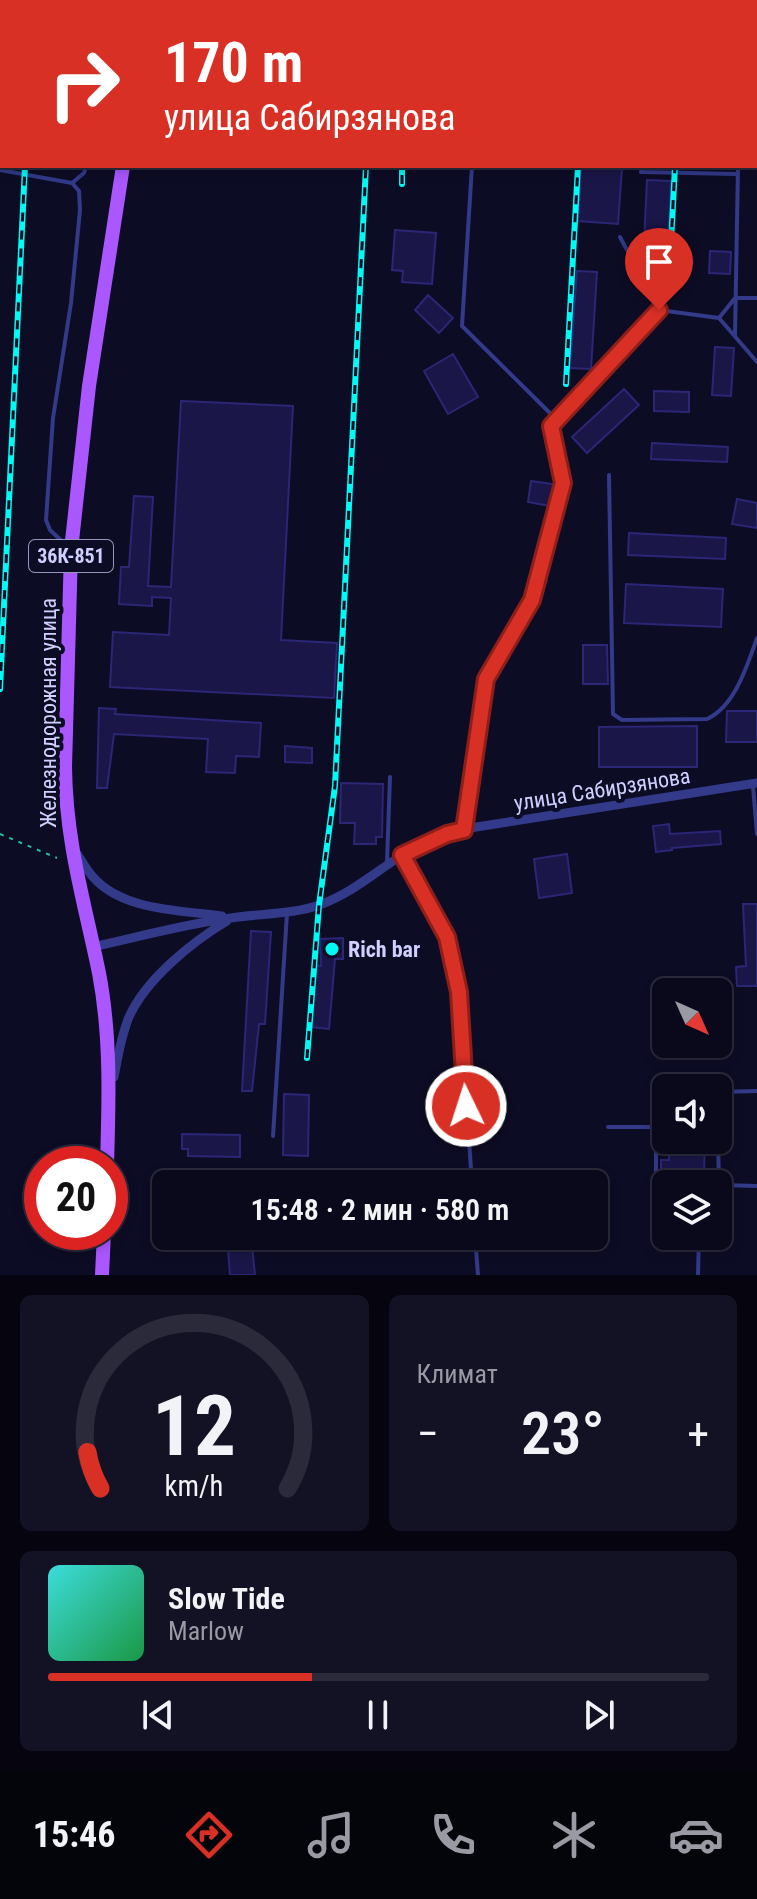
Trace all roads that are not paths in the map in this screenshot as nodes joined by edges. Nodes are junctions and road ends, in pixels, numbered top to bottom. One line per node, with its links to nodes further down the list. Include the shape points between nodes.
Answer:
1 (85, 168): 8 (lane)
2 (123, 168): 18 (main road, Железнодорожная улица / 36К-851, via 89,386)
3 (472, 168): 16 (lane, via 462,326)
4 (642, 168): 7 (lane, via 641,172)
5 (738, 168): 7 (lane)
6 (0, 170): 8 (lane)
7 (737, 174): 10 (lane)
8 (72, 183): 18 (lane, via 79,191 80,210 53,418 46,520)
9 (620, 237): 12 (lane)
10 (735, 298): 11 (lane); 13 (lane); 14 (lane)
11 (757, 298)
12 (659, 310): 13 (lane); 16 (lane)
13 (719, 318): 14 (lane)
14 (735, 336): 15 (lane)
15 (757, 362)
16 (557, 420): 22 (lane, via 551,426 563,483 532,600 486,679)
17 (609, 475): 19 (lane, via 613,714 622,720 707,719 718,714 744,675)
18 (71, 550): 24 (main road, Железнодорожная улица / 36К-851, via 65,767)
19 (757, 638)
20 (390, 777): 26 (lane)
21 (755, 783): 22 (street, улица Сабирзянова); 23 (lane)
22 (464, 830): 25 (street, улица Сабирзянова)
23 (757, 834)
24 (70, 843): 28 (street, via 93,877 123,897); 29 (main road, Железнодорожная улица / 36К-851)
25 (402, 855): 26 (street, улица Сабирзянова); 37 (lane, via 447,937 459,992)
26 (387, 865): 27 (street, улица Сабирзянова, via 333,899)
27 (287, 913): 28 (street, улица Сабирзянова); 35 (lane)
28 (233, 917): 29 (street); 32 (street, via 182,953 138,1001 121,1038)
29 (92, 947): 32 (main road, Железнодорожная улица / 36К-851, via 104,1007)
30 (757, 1091): 31 (lane)
31 (732, 1092)
32 (109, 1101): 36 (main road, Железнодорожная улица / 36К-851)
33 (608, 1127): 34 (lane)
34 (652, 1127)
35 (273, 1136)
36 (108, 1146)
37 (471, 1170)
38 (732, 1185): 39 (lane)
39 (757, 1186)
40 (103, 1250): 43 (main road)
41 (476, 1250): 44 (lane)
42 (699, 1250): 45 (lane)
43 (102, 1275)
44 (478, 1275)
45 (698, 1275)

